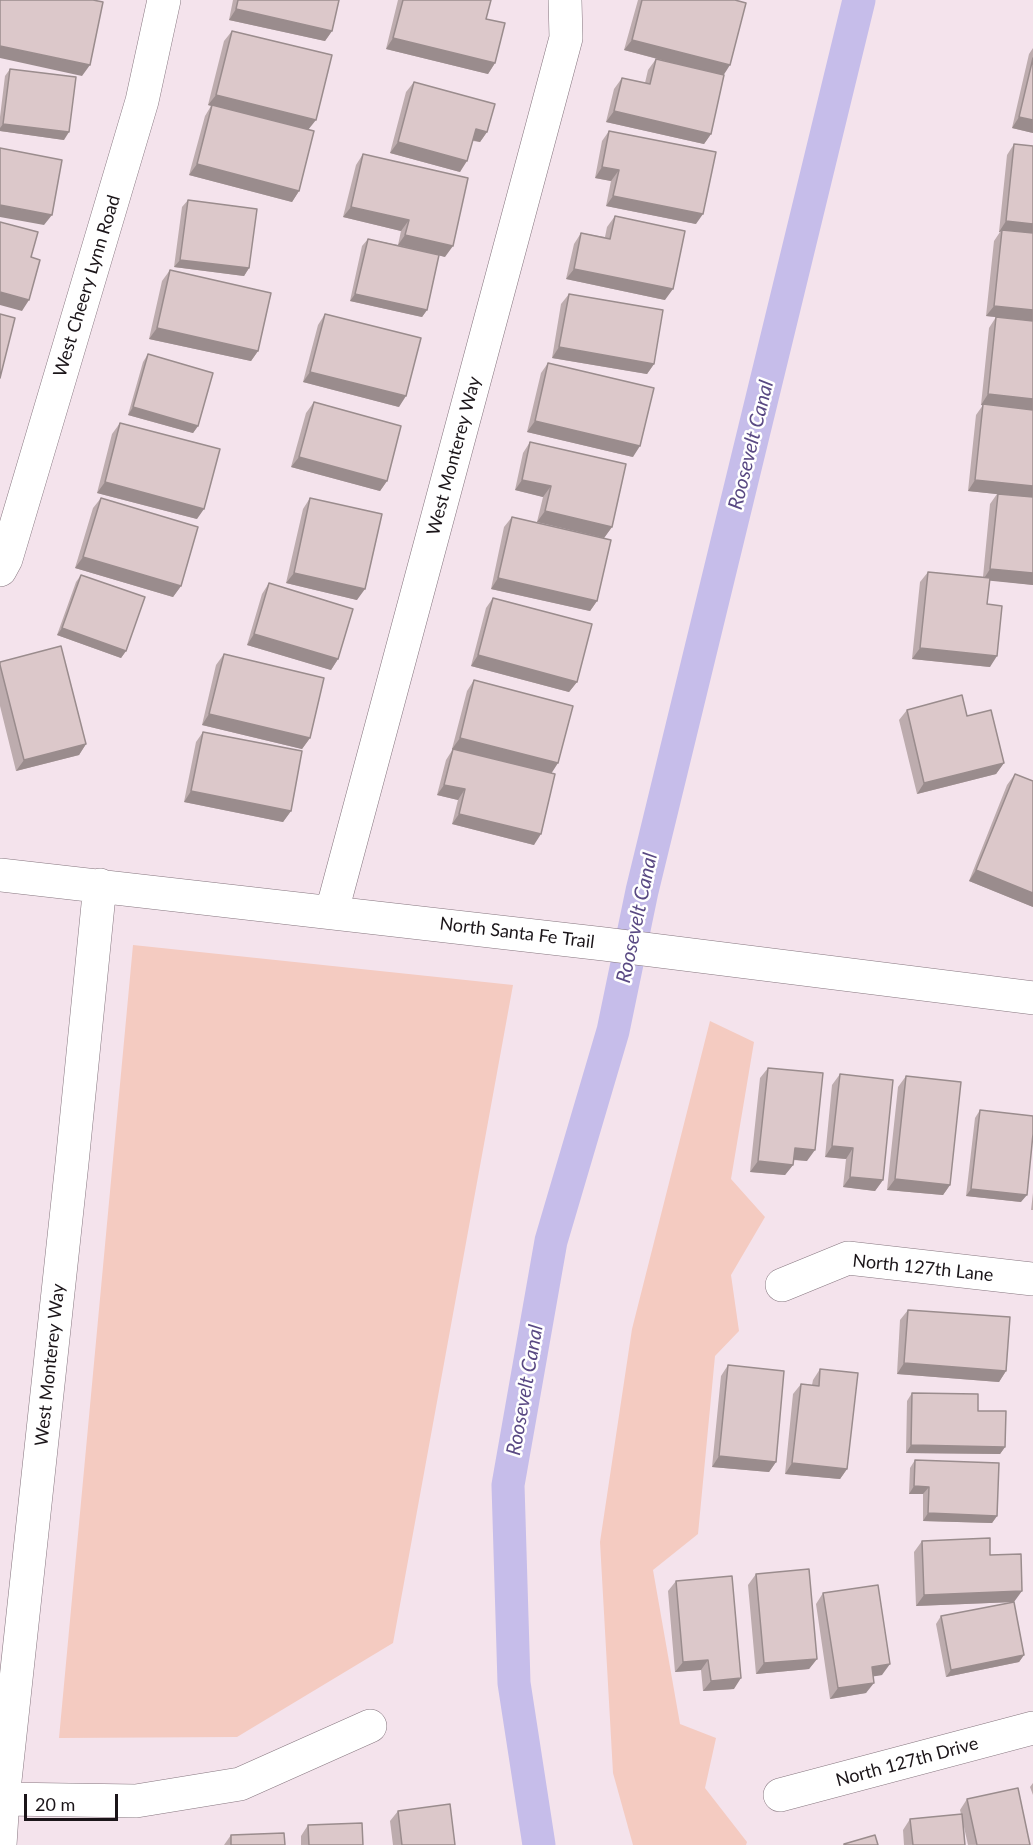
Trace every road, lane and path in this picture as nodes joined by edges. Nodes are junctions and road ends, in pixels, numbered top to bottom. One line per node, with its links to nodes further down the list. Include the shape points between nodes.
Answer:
1 (164, 0): 3 (street, West Cheery Lynn Road, via 142,101)
2 (565, 0): 6 (street, West Monterey Way, via 566,38)
3 (0, 570)
4 (0, 875): 5 (street, North Santa Fe Trail)
5 (100, 885): 6 (street, North Santa Fe Trail); 13 (street, West Monterey Way)
6 (332, 911): 7 (street, North Santa Fe Trail)
7 (1033, 998)
8 (1033, 1280): 9 (street, North 127th Lane, via 848,1258)
9 (782, 1285)
10 (370, 1726): 13 (street, via 240,1784 136,1801)
11 (1033, 1728): 12 (street, North 127th Drive)
12 (780, 1795)
13 (3, 1799): 14 (street, West Monterey Way)
14 (0, 1845)

